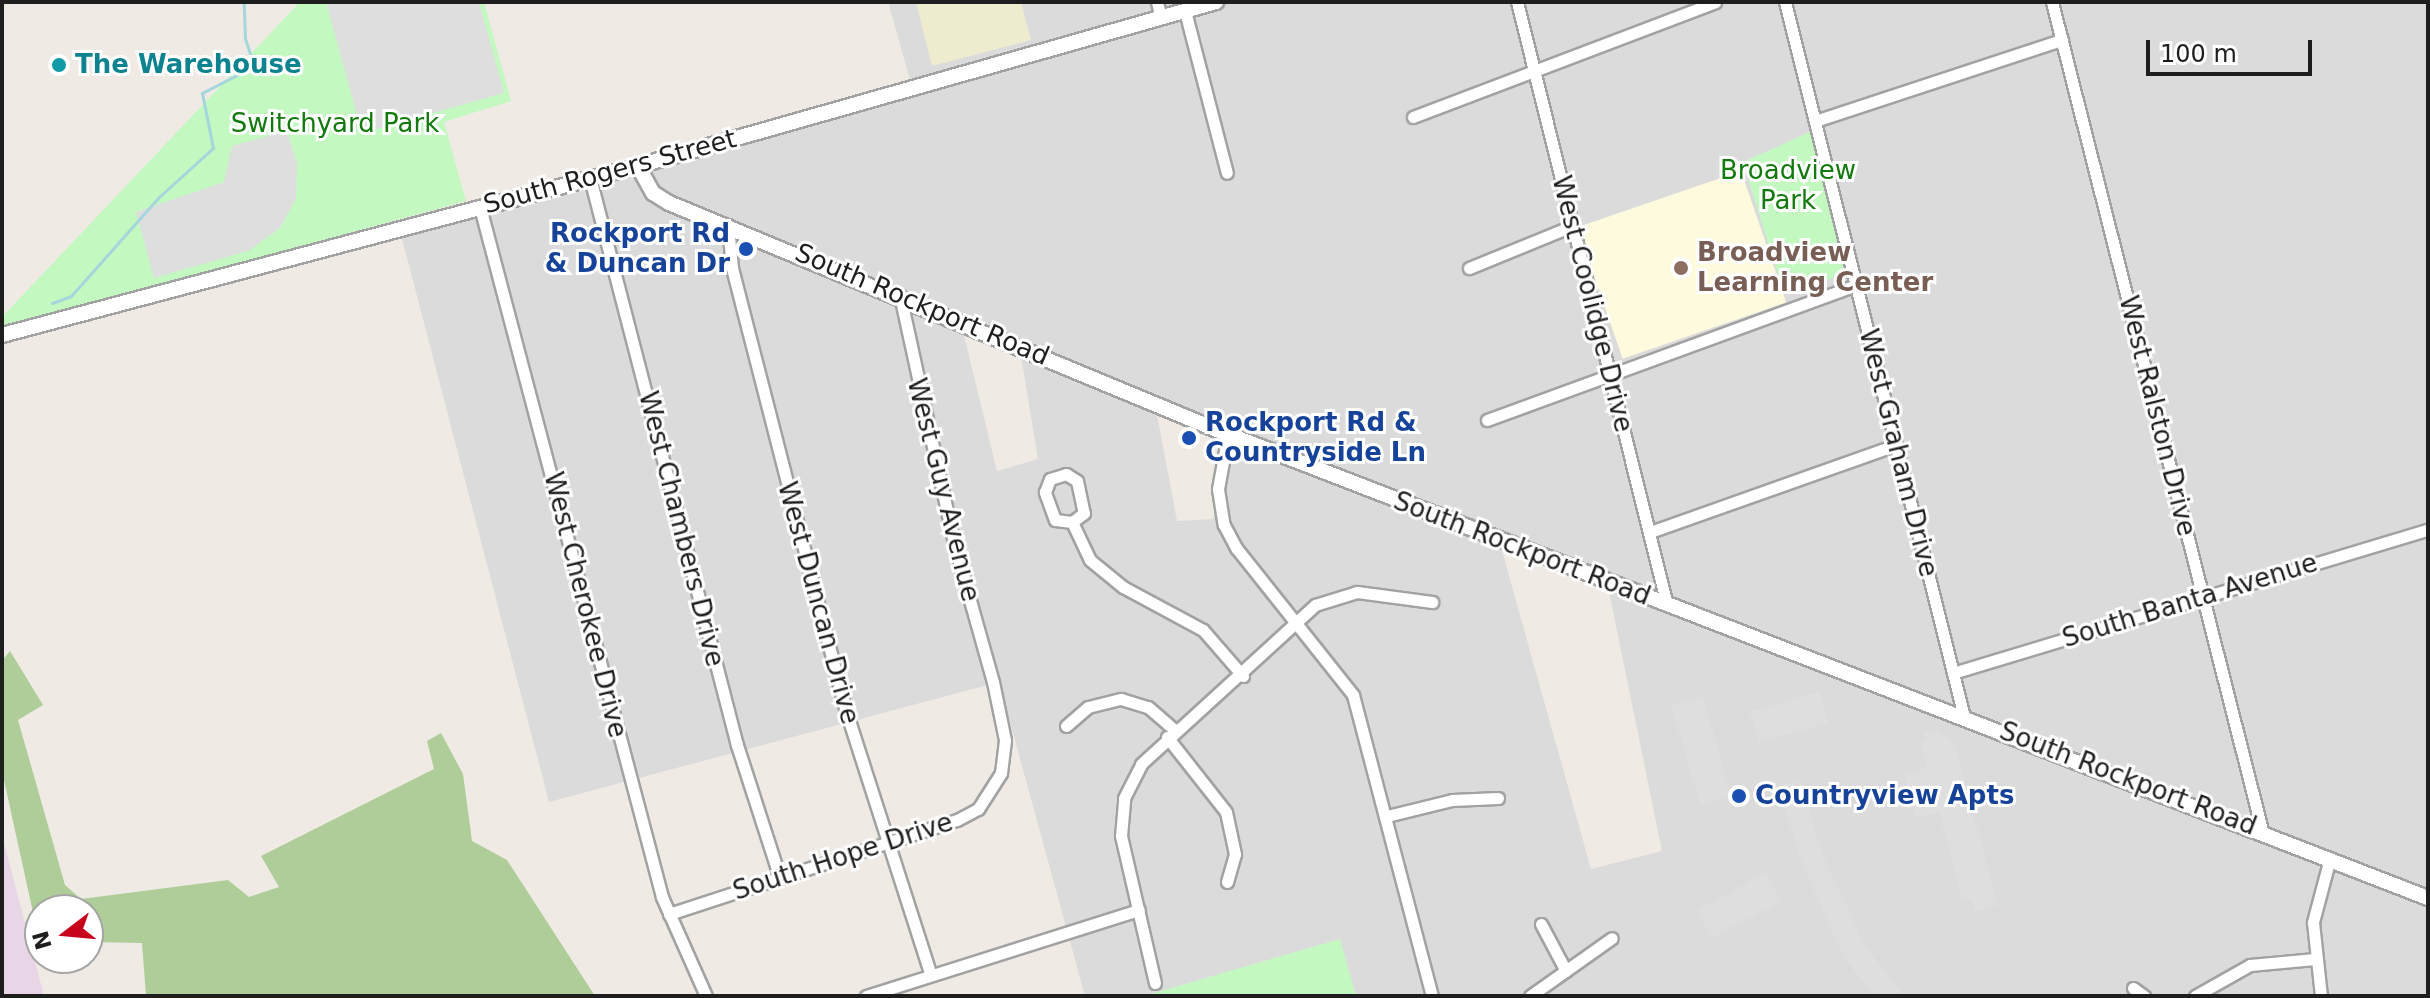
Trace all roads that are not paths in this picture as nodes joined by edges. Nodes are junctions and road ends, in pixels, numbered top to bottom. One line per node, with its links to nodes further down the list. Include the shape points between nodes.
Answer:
1 (1157, 2): 8 (street)
2 (1216, 2): 7 (street, South Rogers Street)
3 (1517, 2): 10 (street, West Coolidge Drive)
4 (1715, 2): 10 (street)
5 (1785, 2): 12 (street, West Graham Drive)
6 (2052, 2): 9 (street, West Ralston Drive)
7 (1185, 11): 8 (street, South Rogers Street); 14 (street)
8 (1161, 18): 13 (street, South Rogers Street)
9 (2062, 40): 12 (street); 30 (street, West Ralston Drive)
10 (1535, 71): 11 (street); 18 (street, West Coolidge Drive)
11 (1413, 117)
12 (1815, 121): 20 (street, West Graham Drive)
13 (638, 166): 15 (street, South Rogers Street); 17 (street, South Rockport Road, via 659,198)
14 (1227, 173)
15 (590, 178): 16 (street, South Rogers Street); 45 (street, West Chambers Drive, via 737,745)
16 (480, 207): 22 (street, South Rogers Street); 49 (street, West Cherokee Drive)
17 (728, 225): 21 (street, South Rockport Road); 43 (street, West Duncan Drive, via 732,268 846,711)
18 (1572, 226): 19 (street); 23 (street, West Coolidge Drive)
19 (1469, 268)
20 (1856, 285): 23 (street); 26 (street, West Graham Drive)
21 (900, 296): 25 (street, South Rockport Road); 36 (street, West Guy Avenue, via 954,543)
22 (2, 335)
23 (1611, 378): 24 (street); 29 (street, West Coolidge Drive)
24 (1487, 420)
25 (1228, 434): 32 (street, South Rockport Road); 33 (street, via 1218,489 1224,523 1237,549)
26 (1896, 445): 29 (street); 34 (street, West Graham Drive)
27 (1072, 522): 27 (street, via 1083,517 1085,508 1077,481 1066,474 1050,479 1045,492 1055,520); 35 (street, via 1079,542 1103,572 1203,630)
28 (2428, 530): 30 (street, South Banta Avenue)
29 (1650, 532): 32 (street, West Coolidge Drive)
30 (2202, 596): 34 (street, South Banta Avenue); 42 (street, West Ralston Drive)
31 (1432, 602): 33 (street, via 1347,593 1315,605)
32 (1667, 605): 37 (street, South Rockport Road)
33 (1298, 623): 35 (street); 41 (street, via 1353,695)
34 (1953, 673): 37 (street, West Graham Drive)
35 (1243, 676): 39 (street)
36 (993, 682): 43 (street, South Hope Drive, via 1005,754 995,788 978,809 957,820)
37 (1964, 717): 42 (street, South Rockport Road)
38 (1066, 726): 39 (street, via 1088,707 1121,699 1148,707)
39 (1171, 734): 46 (street, via 1230,822 1235,854); 48 (street, via 1133,775 1122,809 1121,836)
40 (1498, 798): 41 (street, via 1452,800)
41 (1387, 816): 59 (street)
42 (2262, 830): 44 (street, South Rockport Road)
43 (887, 843): 45 (street, South Hope Drive); 54 (street, West Duncan Drive)
44 (2330, 858): 47 (street, South Rockport Road); 52 (street, via 2316,904)
45 (780, 878): 49 (street, South Hope Drive)
46 (1227, 882)
47 (2428, 898)
48 (1139, 910): 54 (street); 55 (street)
49 (669, 914): 57 (street, West Cherokee Drive)
50 (1541, 924): 53 (street)
51 (1612, 938): 53 (street)
52 (2315, 959): 62 (street, via 2250,965); 63 (street)
53 (1566, 971): 60 (street)
54 (931, 975): 58 (street)
55 (1155, 983)
56 (2133, 988): 61 (street)
57 (706, 996)
58 (866, 996)
59 (1432, 996)
60 (1530, 996)
61 (2144, 996)
62 (2195, 996)
63 (2321, 996)

